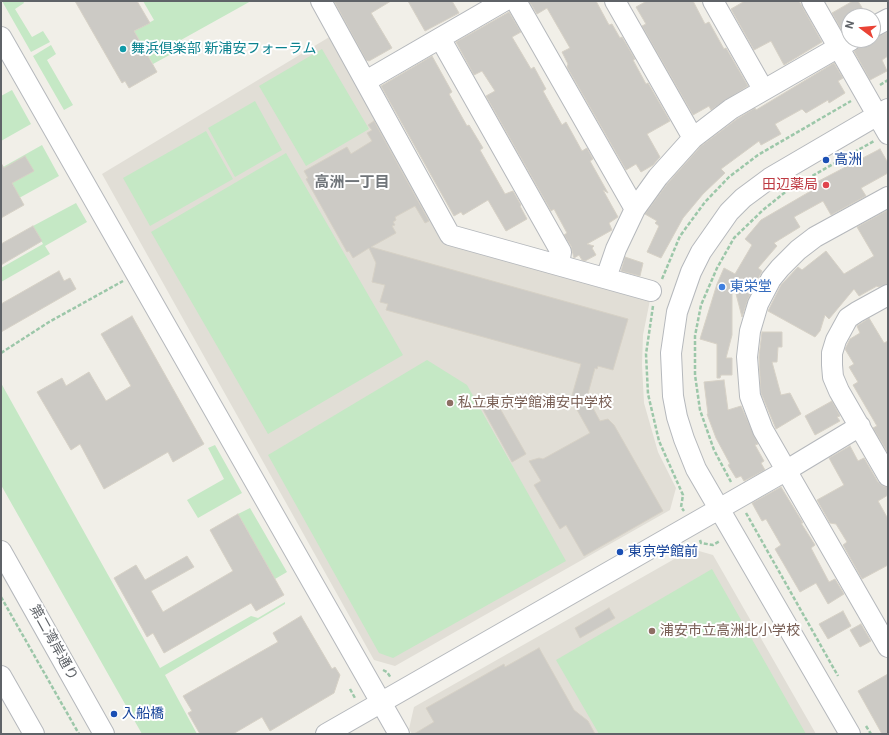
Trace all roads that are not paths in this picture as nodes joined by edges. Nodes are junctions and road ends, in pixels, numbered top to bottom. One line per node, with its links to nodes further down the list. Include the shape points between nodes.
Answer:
1 (321, 1): 12 (street)
2 (504, 1): 8 (street)
3 (516, 1): 18 (street)
4 (615, 1): 16 (street)
5 (712, 1): 13 (street)
6 (812, 1): 9 (street)
7 (1, 37): 30 (street)
8 (440, 38): 12 (street); 19 (street, via 561,252)
9 (841, 39)
10 (841, 46): 13 (street)
11 (847, 48): 14 (street, via 865,93)
12 (366, 81): 19 (street, via 450,235)
13 (763, 89): 16 (street)
14 (883, 112): 15 (street); 26 (street, via 794,162 743,198 720,223 700,252 691,272 677,312 673,334 673,396 684,439 696,469)
15 (888, 134)
16 (693, 138): 18 (street, via 658,176)
17 (888, 197): 24 (street, via 815,237 798,250 771,279 758,304 747,344 750,396 763,430)
18 (635, 209): 20 (street, via 616,249)
19 (559, 264): 20 (street)
20 (606, 278): 21 (street)
21 (655, 292)
22 (886, 300): 23 (street, via 848,318 832,353 833,377)
23 (860, 426): 24 (street); 25 (street)
24 (787, 470): 26 (street); 28 (street)
25 (888, 476)
26 (719, 509): 30 (street); 31 (street)
27 (1, 551): 33 (street, 第二湾岸通り)
28 (888, 646)
29 (1, 676): 32 (street)
30 (381, 703): 34 (street); 35 (street)
31 (856, 727)
32 (34, 734)
33 (104, 734)
34 (326, 734)
35 (399, 734)

